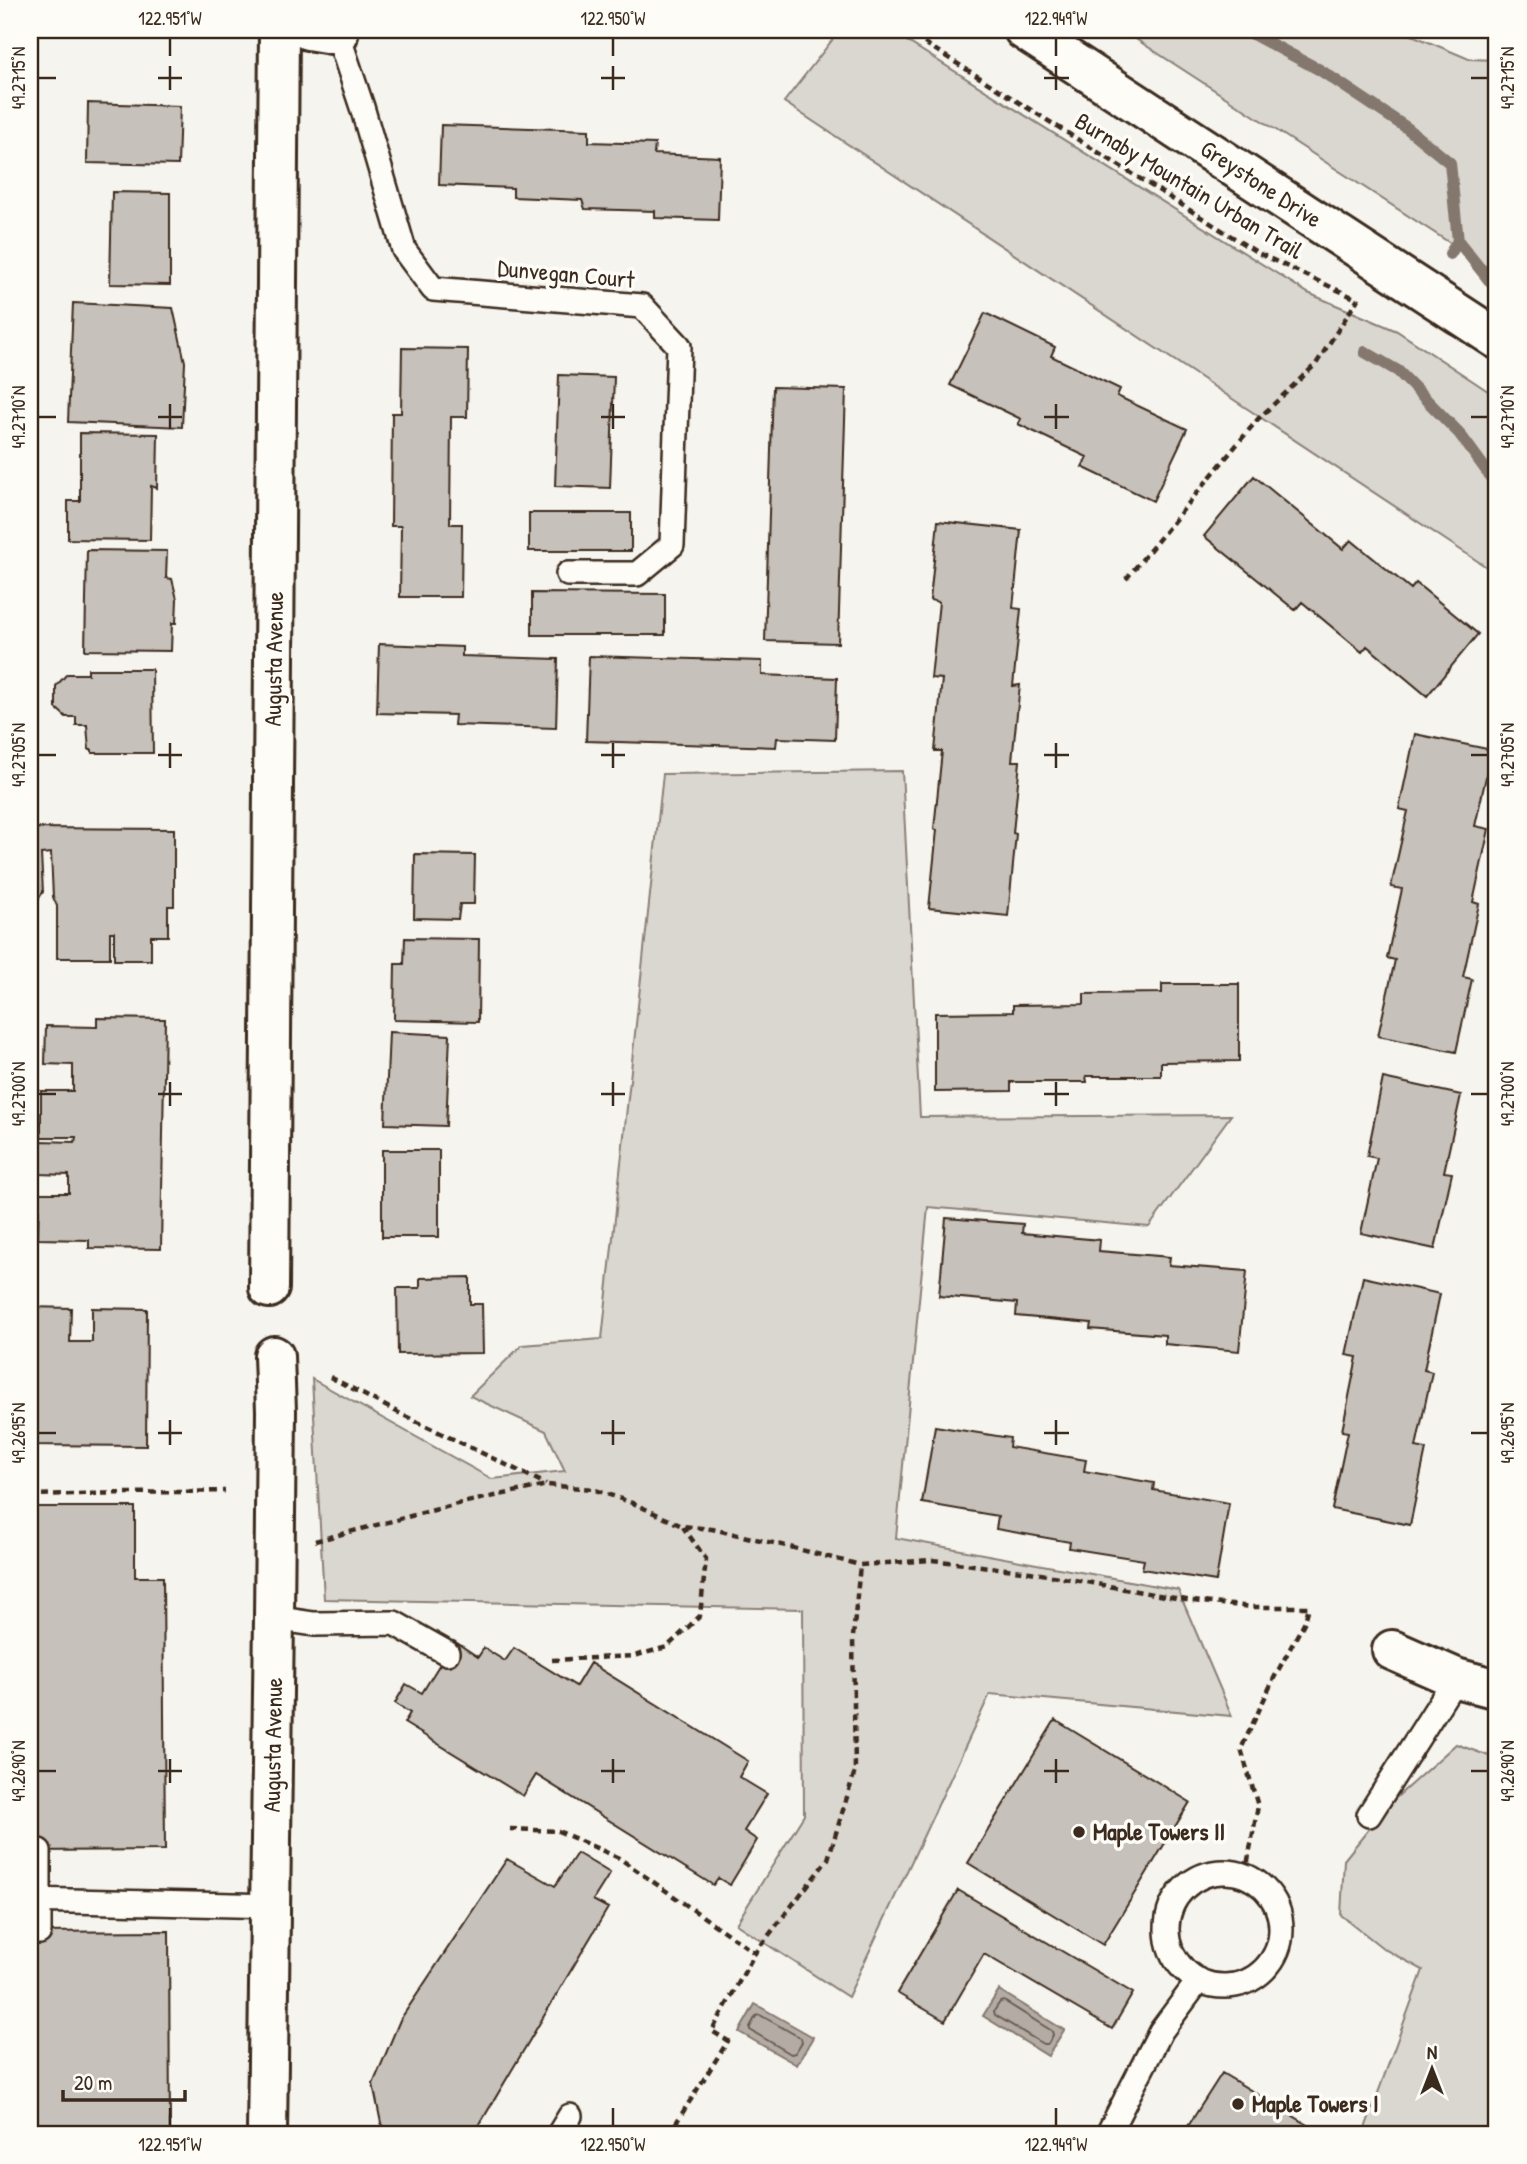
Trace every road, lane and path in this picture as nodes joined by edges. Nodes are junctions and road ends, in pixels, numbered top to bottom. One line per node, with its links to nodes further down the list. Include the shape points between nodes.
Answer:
1 (279, 30): 10 (street, Augusta Avenue)
2 (904, 30): 5 (path, Burnaby Mountain Urban Trail, via 1258,253)
3 (1024, 30): 7 (street, Greystone Drive)
4 (323, 33): 8 (lane, Dunvegan Court, via 362,107 404,250 433,289 642,306 679,346 672,545 637,574)
5 (1358, 299): 6 (path, Burnaby Mountain Urban Trail); 9 (path, via 1316,364 1258,419)
6 (1370, 305)
7 (1497, 339)
8 (568, 574)
9 (1126, 579)
10 (269, 1288)
11 (274, 1356): 19 (street, Augusta Avenue)
12 (330, 1377): 13 (path)
13 (547, 1485): 16 (path, via 593,1489); 17 (path)
14 (225, 1492): 15 (path)
15 (30, 1495)
16 (682, 1526): 18 (path); 22 (path, via 706,1559 701,1616 667,1647 634,1656)
17 (315, 1541)
18 (860, 1565): 28 (path, via 932,1560 1192,1601 1310,1607 1241,1749 1258,1806 1248,1860); 32 (path, via 853,1637 855,1771 828,1859)
19 (274, 1618): 21 (lane, via 394,1623); 30 (street, Augusta Avenue)
20 (1392, 1650): 23 (street)
21 (447, 1653)
22 (552, 1660)
23 (1456, 1678): 24 (street); 25 (lane)
24 (1497, 1689)
25 (1369, 1815)
26 (510, 1829): 32 (path, via 558,1832 618,1858)
27 (39, 1851): 29 (lane)
28 (1250, 1878): 33 (lane, via 1265,1888 1281,1920 1276,1955 1265,1969 1242,1983 1216,1985); 33 (lane, via 1233,1871 1215,1871 1183,1888 1172,1903 1167,1920 1170,1947 1184,1970)
29 (34, 1900): 30 (lane); 31 (lane)
30 (271, 1906): 34 (street, Augusta Avenue)
31 (39, 1932)
32 (755, 1953): 35 (path, via 712,2031 728,2041)
33 (1199, 1980): 36 (lane, via 1161,2031)
34 (267, 2134)
35 (669, 2134)
36 (1108, 2134)

